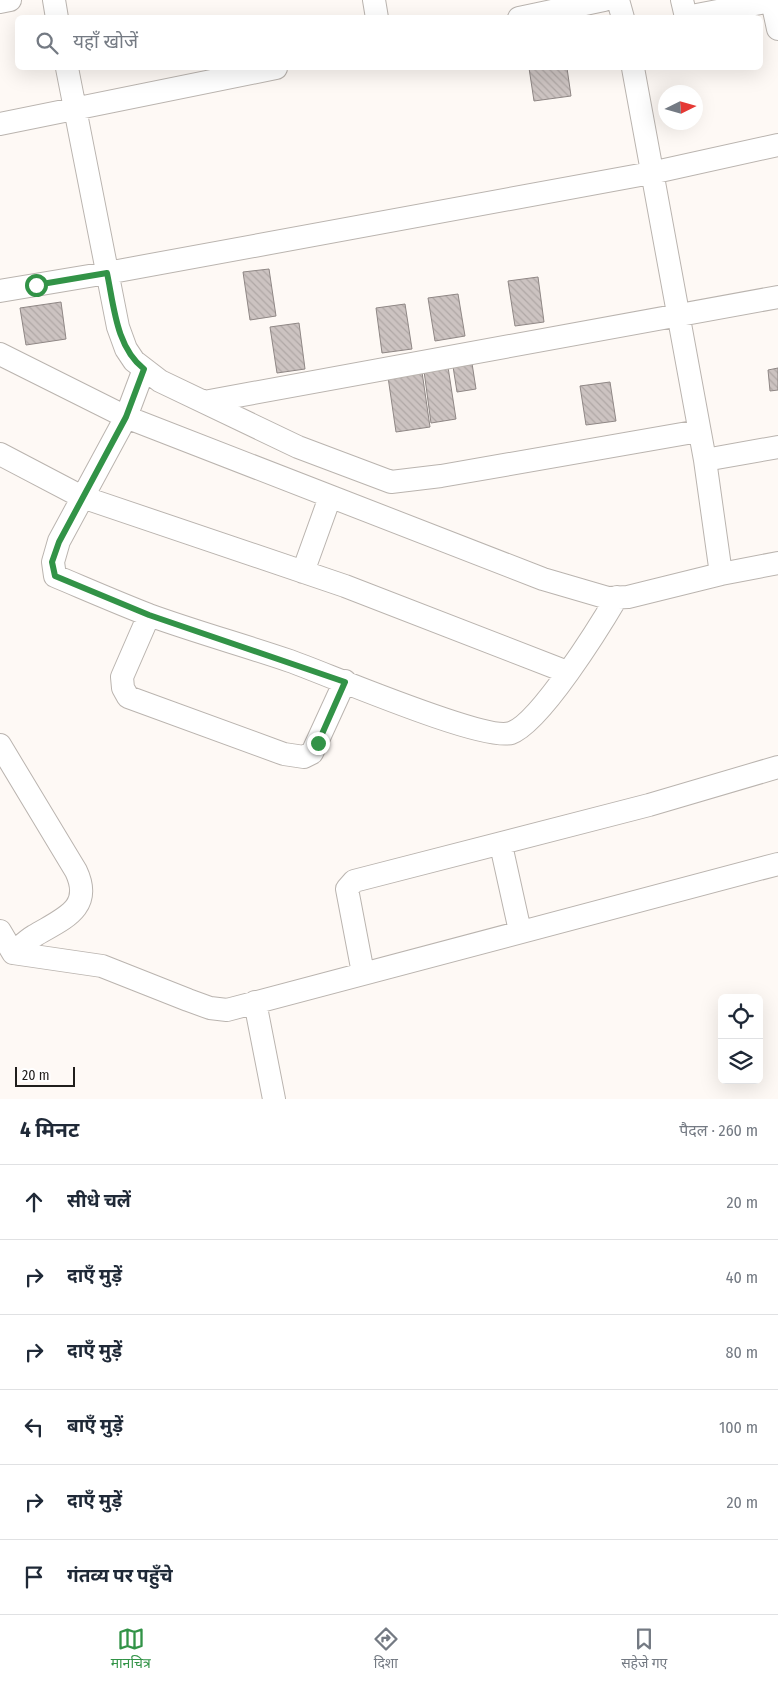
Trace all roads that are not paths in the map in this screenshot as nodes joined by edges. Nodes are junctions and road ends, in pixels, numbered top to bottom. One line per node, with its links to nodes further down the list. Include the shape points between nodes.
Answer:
1 (10, 0): 8 (street)
2 (54, 0): 9 (street)
3 (374, 0): 10 (street)
4 (604, 0): 11 (street)
5 (618, 0): 12 (street)
6 (682, 0): 13 (street)
7 (774, 0): 14 (street); 15 (street)
8 (0, 2)
9 (56, 15)
10 (376, 15)
11 (533, 15)
12 (622, 15)
13 (685, 15)
14 (695, 15)
15 (778, 29)
16 (67, 70): 19 (street)
17 (266, 70): 19 (street)
18 (633, 70): 22 (street)
19 (75, 109): 20 (street); 23 (street)
20 (0, 124)
21 (778, 145): 22 (street)
22 (651, 173): 23 (street); 26 (street)
23 (107, 273): 24 (street); 28 (street, via 118,328 126,349)
24 (0, 291)
25 (778, 297): 26 (street)
26 (680, 316): 29 (street); 31 (street)
27 (0, 354): 30 (street)
28 (144, 369): 29 (street, via 160,381); 30 (street)
29 (204, 402): 31 (street, via 298,447 391,482)
30 (126, 417): 35 (street); 36 (street)
31 (699, 431): 34 (street)
32 (778, 447): 34 (street)
33 (0, 454): 35 (street)
34 (705, 460): 39 (street)
35 (82, 497): 38 (street); 41 (street, via 52,562 55,576)
36 (330, 497): 38 (street); 40 (street, via 543,579 608,598)
37 (778, 563): 39 (street)
38 (303, 572): 42 (street)
39 (721, 574): 40 (street)
40 (617, 597): 42 (street)
41 (149, 615): 43 (street); 43 (street, via 122,677 128,697 284,754 304,757 312,753)
42 (567, 672): 43 (street, via 519,729 498,735)
43 (345, 682)
44 (0, 745): 50 (street, via 76,871 82,891 73,911)
45 (778, 767): 46 (street)
46 (501, 845): 49 (street); 51 (street, via 354,882 347,889 348,902)
47 (778, 864): 49 (street)
48 (0, 931): 50 (street)
49 (520, 931): 51 (street)
50 (13, 953): 52 (street, via 102,966 210,1008 227,1010)
51 (363, 973): 52 (street)
52 (255, 1002): 53 (street)
53 (274, 1099)

